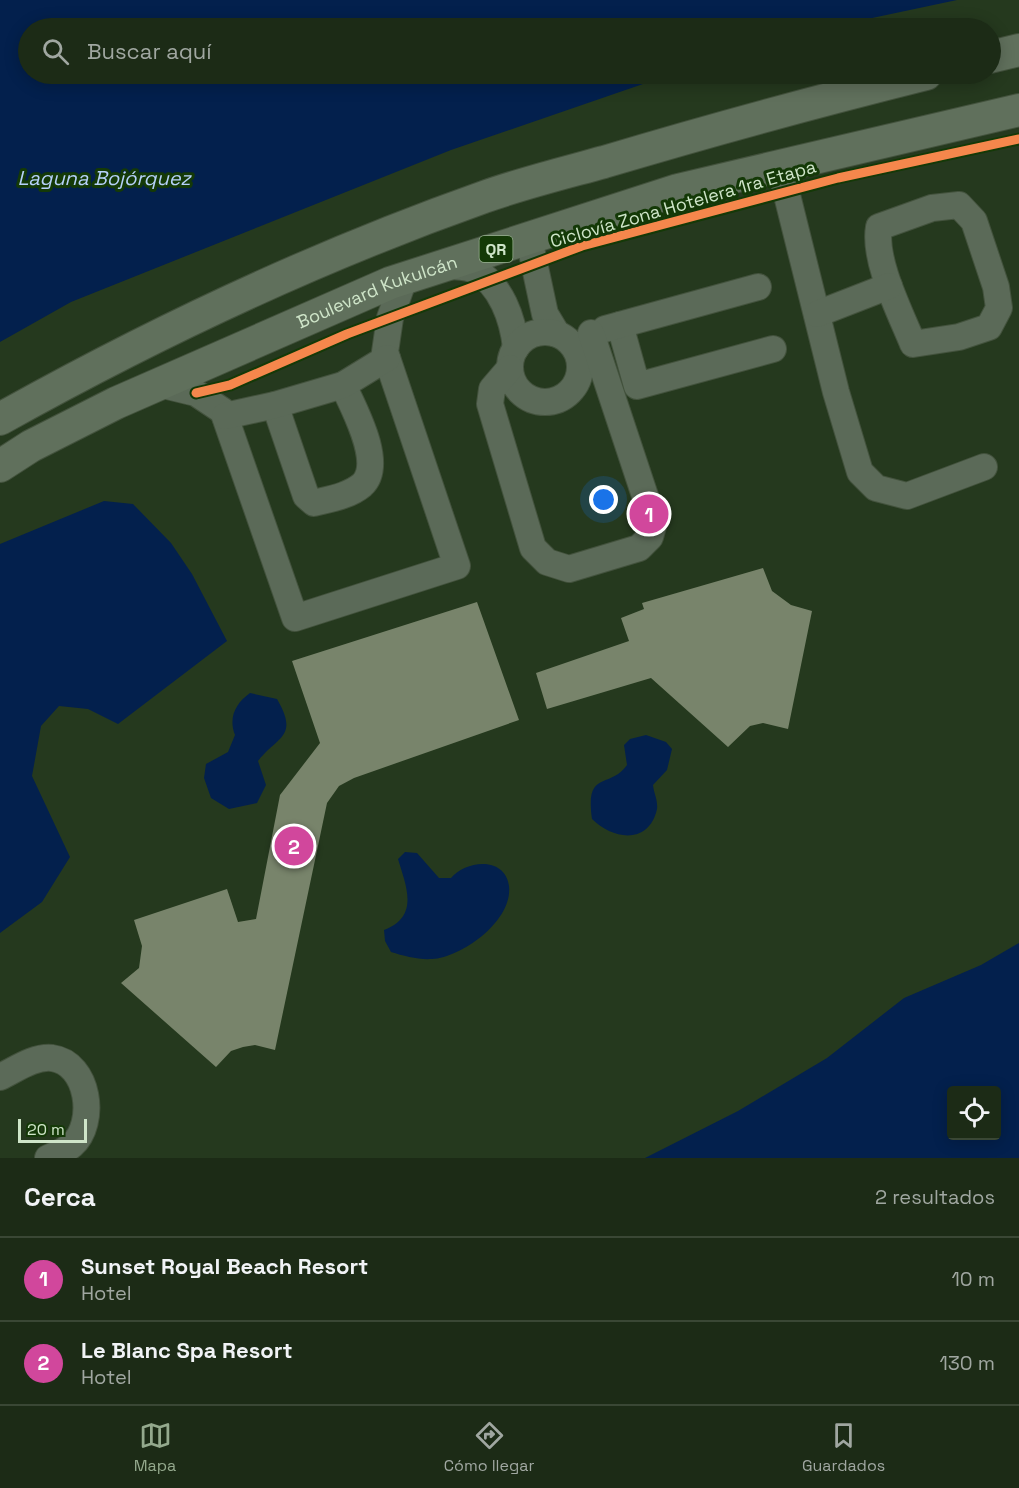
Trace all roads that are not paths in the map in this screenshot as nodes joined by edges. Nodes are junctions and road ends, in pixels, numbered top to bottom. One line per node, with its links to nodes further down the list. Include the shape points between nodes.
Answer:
1 (1019, 50): 2 (main road)
2 (1001, 54)
3 (887, 84): 21 (main road, via 738,122 485,197 226,304 84,372)
4 (1019, 110): 5 (main road, Boulevard Kukulcán / QR)
5 (780, 167): 6 (main road, Boulevard Kukulcán / QR, via 678,190); 11 (lane)
6 (529, 239): 7 (main road, Boulevard Kukulcán / QR); 13 (lane, via 545,314)
7 (445, 266): 8 (main road, Boulevard Kukulcán / QR); 16 (lane, via 472,268 489,281 509,313)
8 (404, 279): 15 (lane, via 386,332); 17 (main road, Boulevard Kukulcán / QR)
9 (889, 286): 9 (lane, via 877,237 879,227 932,207 959,206 974,221 999,308 989,327 959,337 913,344); 11 (lane)
10 (758, 287): 12 (lane)
11 (817, 314): 23 (lane, via 860,472 876,489 907,496)
12 (620, 325): 13 (lane); 14 (lane, via 637,386)
13 (572, 335): 16 (lane, via 535,334 524,339); 16 (lane, via 580,369 572,390 564,397 541,402 520,391 514,382); 16 (lane, via 654,523 650,537 639,548 569,569 547,562 533,548 490,404 492,389)
14 (773, 349)
15 (387, 358): 18 (lane); 20 (lane, via 457,566 295,618)
16 (513, 358)
17 (159, 384): 20 (lane, via 196,393); 22 (main road, Boulevard Kukulcán / QR, via 31,446)
18 (343, 385): 19 (lane); 19 (lane, via 372,463 363,484 341,496 314,503 306,496)
19 (275, 405): 20 (lane)
20 (225, 416)
21 (0, 419)
22 (0, 466)
23 (984, 467)
24 (0, 1077): 25 (lane, via 29,1062 51,1058 69,1064 80,1076 86,1097 83,1126 73,1144)
25 (48, 1158)

